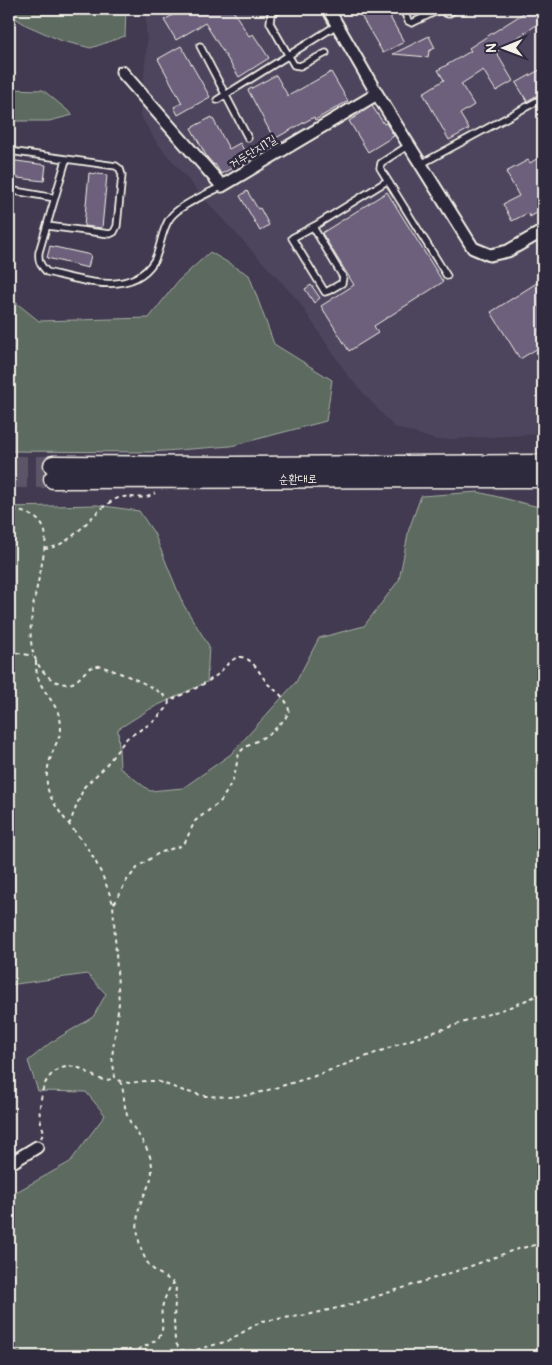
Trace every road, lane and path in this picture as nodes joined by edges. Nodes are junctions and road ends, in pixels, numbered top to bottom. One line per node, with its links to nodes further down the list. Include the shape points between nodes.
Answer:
1 (280, 9): 10 (lane, via 271,14 270,23)
2 (328, 9): 7 (street)
3 (403, 9): 6 (lane, via 412,23)
4 (441, 9): 5 (lane, via 448,14); 6 (lane)
5 (456, 9)
6 (427, 12)
7 (337, 25): 10 (lane); 12 (street)
8 (200, 46): 13 (lane)
9 (326, 53): 10 (lane, via 296,67)
10 (288, 56): 13 (lane)
11 (122, 72): 22 (street, 거두단지1길)
12 (377, 94): 17 (street); 22 (street, 거두단지1길)
13 (226, 95): 15 (lane); 16 (lane)
14 (543, 98): 20 (lane)
15 (217, 100)
16 (248, 138)
17 (409, 145): 20 (street); 21 (lane, via 381,163 380,168)
18 (9, 151): 19 (lane)
19 (66, 160): 24 (lane); 25 (lane, via 120,169 117,226 110,234)
20 (421, 164): 27 (street, via 473,248 490,255 508,251)
21 (387, 180): 26 (lane); 28 (lane)
22 (222, 186): 25 (lane, via 170,217 154,260 148,269 130,281 91,282 47,272 38,260)
23 (9, 190): 24 (lane)
24 (55, 198): 25 (lane)
25 (47, 226)
26 (313, 227): 26 (lane, via 292,238 328,292 342,283 343,277)
27 (543, 231)
28 (448, 276)
29 (543, 464): 30 (main road, 순환대로, via 239,466 53,472)
30 (543, 478)
31 (156, 492): 33 (path, via 144,498 120,497 113,500 67,541)
32 (13, 510): 33 (path, via 28,513 41,523 45,535)
33 (44, 549): 35 (path, via 31,619)
34 (9, 650): 35 (path)
35 (33, 656): 36 (path)
36 (36, 661): 37 (path, via 57,682 77,682 88,668 100,666 149,686); 38 (path, via 38,679 61,722 46,782 50,795)
37 (169, 701): 38 (path, via 168,707 153,722 127,738 84,788); 39 (path, via 217,675 233,660 244,657 286,701 289,711 271,733 239,753 227,791 221,801 196,821 186,842 139,866)
38 (69, 825): 39 (path, via 97,865)
39 (113, 904): 41 (path, via 119,1003 112,1057)
40 (543, 993): 42 (path, via 312,1077 251,1095 205,1096 157,1081)
41 (114, 1077): 42 (path); 43 (path, via 100,1079 70,1067 49,1076 42,1090 38,1117 44,1132)
42 (120, 1081): 46 (path, via 128,1117 152,1164 152,1177 138,1211 140,1244 149,1265)
43 (37, 1147): 44 (street)
44 (9, 1164)
45 (543, 1242): 46 (path, via 346,1306 262,1321 228,1341 192,1351 181,1350 175,1341 176,1286)
46 (173, 1283): 47 (path, via 162,1306 159,1337)
47 (123, 1356)

